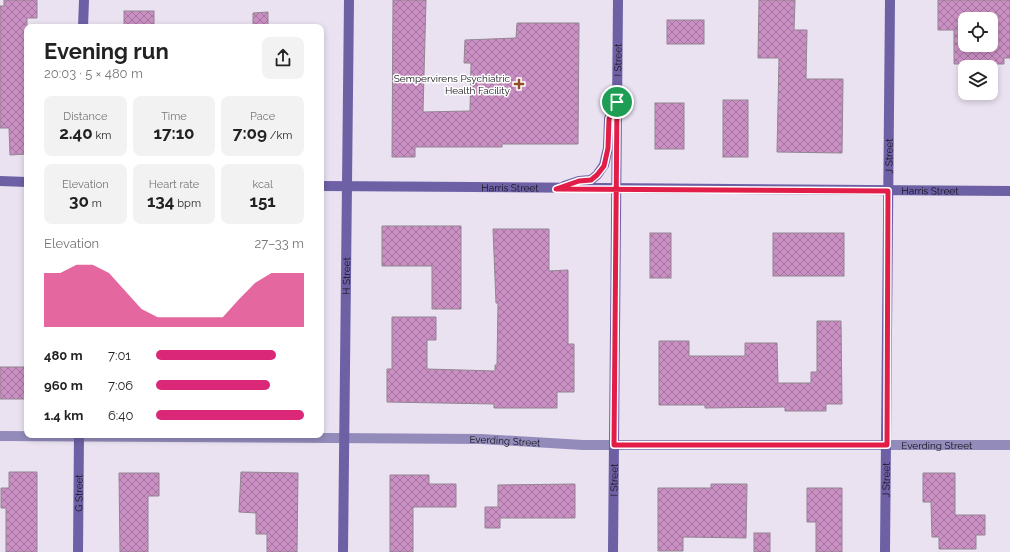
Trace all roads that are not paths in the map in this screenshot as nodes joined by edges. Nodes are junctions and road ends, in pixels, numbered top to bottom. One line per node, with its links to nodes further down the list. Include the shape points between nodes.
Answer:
1 (84, 0): 5 (main road)
2 (349, 0): 10 (main road, H Street)
3 (618, 0): 6 (main road, I Street)
4 (890, 0): 13 (main road, J Street)
5 (83, 24)
6 (617, 102): 11 (main road, via 609,119 608,148 604,166 591,180 579,181); 12 (main road, I Street)
7 (0, 181): 8 (main road)
8 (24, 182)
9 (324, 186): 10 (main road, Harris Street)
10 (348, 186): 11 (main road, Harris Street); 19 (main road, H Street)
11 (556, 189): 12 (main road, Harris Street)
12 (616, 189): 13 (main road, Harris Street); 20 (main road, I Street)
13 (888, 191): 14 (main road, Harris Street); 21 (main road, J Street)
14 (1010, 191)
15 (0, 436): 16 (street, Everding Street)
16 (24, 436)
17 (79, 438): 23 (main road, G Street)
18 (324, 438): 19 (street, Everding Street)
19 (343, 438): 20 (street, Everding Street, via 481,439); 24 (main road, H Street)
20 (614, 445): 21 (street, Everding Street); 25 (main road, I Street)
21 (887, 445): 22 (street, Everding Street); 26 (main road, J Street)
22 (1010, 445)
23 (78, 552)
24 (344, 552)
25 (613, 552)
26 (885, 552)

